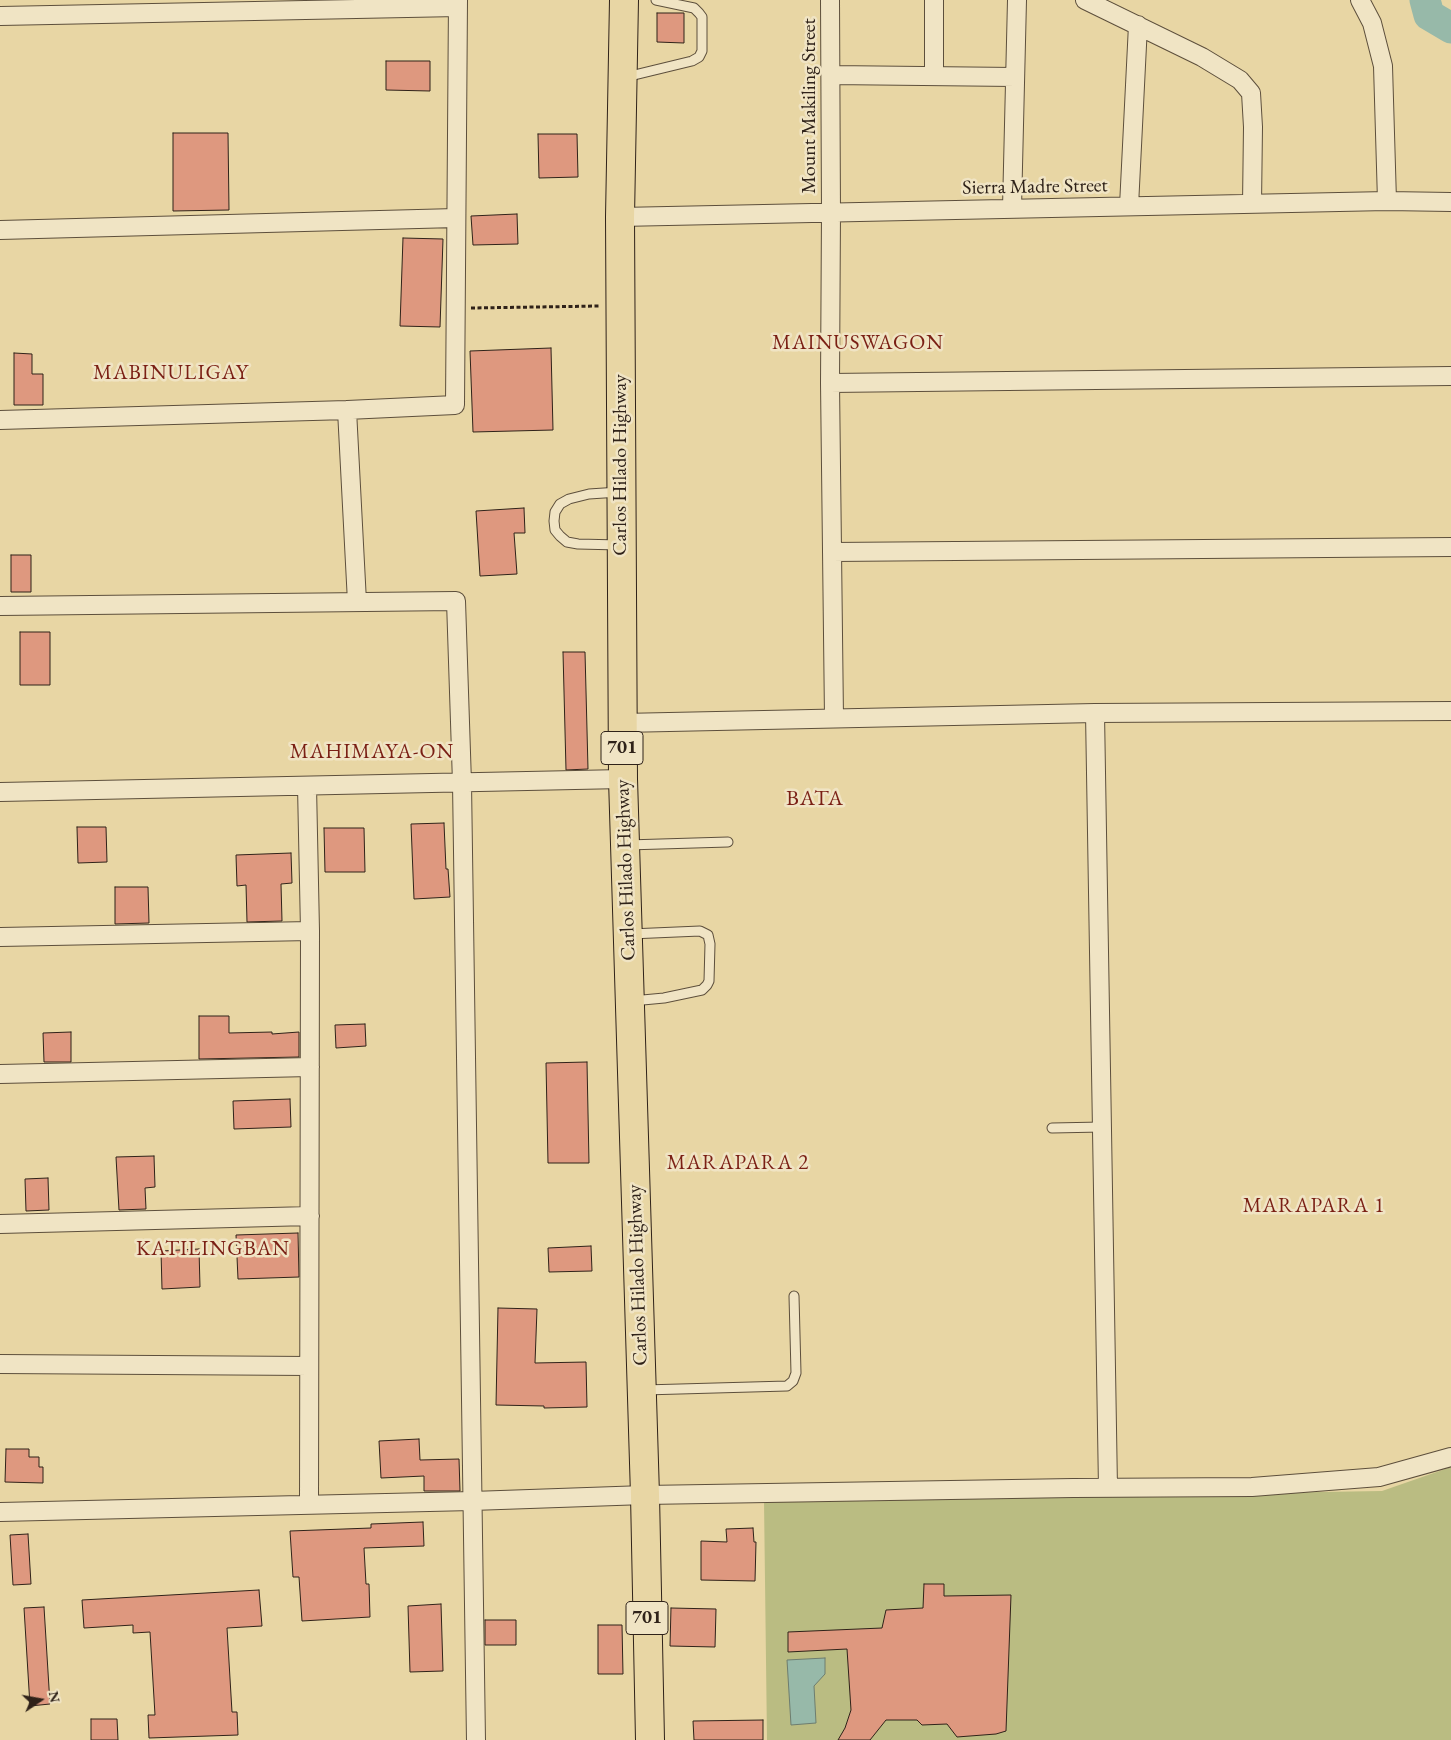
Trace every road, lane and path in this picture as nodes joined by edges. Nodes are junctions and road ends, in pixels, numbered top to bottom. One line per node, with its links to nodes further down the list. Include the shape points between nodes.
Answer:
1 (624, 0): 13 (main road, Carlos Hilado Highway / 701)
2 (656, 0): 13 (lane, via 694,8 699,12 702,17 702,51 692,60)
3 (830, 0): 11 (street, Mount Makiling Street)
4 (934, 0): 12 (street)
5 (1017, 0): 14 (street)
6 (1085, 0): 10 (street)
7 (1360, 0): 15 (street, via 1372,23 1383,66)
8 (458, 3): 9 (street); 22 (street)
9 (0, 16)
10 (1138, 25): 17 (street, via 1209,61 1240,80 1251,93); 18 (street)
11 (831, 75): 12 (street); 20 (street, Mount Makiling Street)
12 (934, 76): 14 (street)
13 (624, 77): 21 (main road, Carlos Hilado Highway / 701)
14 (1015, 77): 19 (street)
15 (1387, 201): 16 (street, Sierra Madre Street); 17 (street, Sierra Madre Street)
16 (1451, 202)
17 (1252, 204): 18 (street, Sierra Madre Street)
18 (1129, 206): 19 (street, Sierra Madre Street)
19 (1012, 208): 20 (street, Sierra Madre Street)
20 (831, 212): 21 (street, Sierra Madre Street); 27 (street, Mount Makiling Street)
21 (620, 217): 24 (main road, Carlos Hilado Highway / 701)
22 (456, 218): 23 (street); 25 (street)
23 (0, 230)
24 (620, 306): 25 (path); 30 (main road, Carlos Hilado Highway / 701)
25 (456, 308): 28 (street, via 455,405)
26 (1451, 376): 27 (street)
27 (830, 383): 33 (street, Mount Makiling Street)
28 (347, 410): 29 (street); 34 (street)
29 (0, 420)
30 (621, 492): 31 (main road, Carlos Hilado Highway / 701); 31 (lane, via 569,499 560,504 554,521 555,530 567,542)
31 (621, 545): 39 (main road, Carlos Hilado Highway / 701)
32 (1451, 547): 33 (street)
33 (832, 552): 38 (street, Mount Makiling Street)
34 (357, 602): 35 (street); 41 (street, via 456,601)
35 (0, 606)
36 (1451, 711): 37 (street)
37 (1095, 713): 38 (street); 52 (street)
38 (834, 718): 39 (street)
39 (622, 723): 40 (main road, Carlos Hilado Highway / 701)
40 (623, 779): 41 (street); 45 (main road, Carlos Hilado Highway / 701)
41 (462, 783): 42 (street); 63 (street)
42 (306, 786): 43 (street); 46 (street)
43 (0, 792)
44 (728, 842): 45 (lane)
45 (625, 845): 47 (main road, Carlos Hilado Highway / 701)
46 (310, 932): 48 (street); 50 (street)
47 (627, 934): 49 (main road, Carlos Hilado Highway / 701); 49 (lane, via 700,931 708,935 710,944 709,981 702,990)
48 (0, 937)
49 (630, 1002): 59 (main road, Carlos Hilado Highway / 701)
50 (310, 1067): 51 (street); 54 (street)
51 (0, 1074)
52 (1102, 1127): 53 (lane); 61 (street)
53 (1052, 1128)
54 (310, 1216): 55 (street); 58 (street)
55 (0, 1224)
56 (794, 1296): 59 (lane, via 796,1373 794,1381 787,1386)
57 (0, 1364): 58 (street)
58 (309, 1366): 64 (street)
59 (641, 1390): 62 (main road, Carlos Hilado Highway / 701)
60 (1451, 1456): 61 (street, via 1379,1477 1334,1482 1252,1487)
61 (1108, 1488): 62 (street)
62 (644, 1495): 63 (street); 67 (main road, Carlos Hilado Highway / 701)
63 (472, 1501): 64 (street); 66 (street)
64 (310, 1505): 65 (street)
65 (0, 1512)
66 (476, 1740)
67 (650, 1740)

